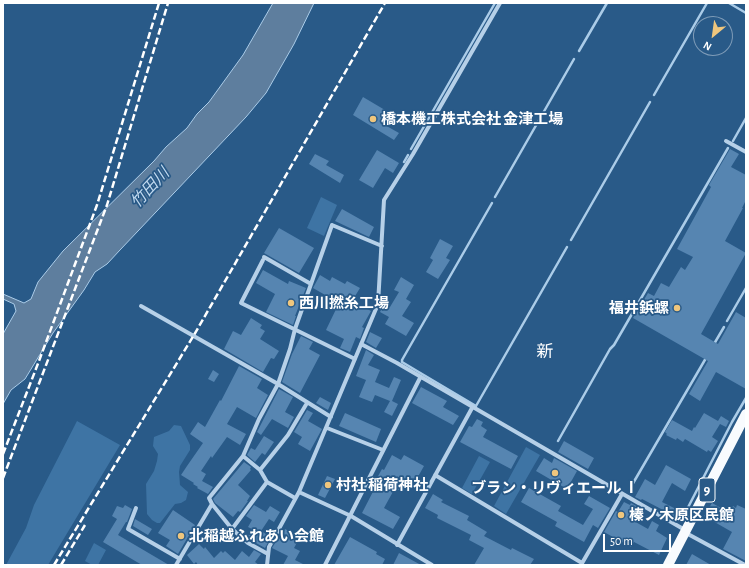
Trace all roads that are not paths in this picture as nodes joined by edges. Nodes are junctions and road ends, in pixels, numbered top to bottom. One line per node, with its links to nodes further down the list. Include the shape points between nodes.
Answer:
1 (500, 3): 4 (street, via 414,154 384,200)
2 (726, 141): 3 (street)
3 (746, 152)
4 (382, 246): 5 (street, via 332,225); 8 (street, via 378,304)
5 (311, 284): 7 (street); 7 (street, via 264,259 241,303)
6 (141, 306): 11 (street)
7 (295, 329): 9 (street); 11 (street)
8 (361, 344): 9 (street); 10 (street)
9 (355, 359): 15 (street)
10 (420, 378): 13 (street); 17 (street)
11 (278, 384): 12 (street); 18 (street)
12 (307, 403): 15 (street); 19 (street, via 288,435)
13 (472, 408): 20 (street); 23 (street)
14 (746, 414): 29 (main road, 9)
15 (331, 417): 16 (street)
16 (327, 428): 17 (street); 22 (street)
17 (383, 450): 27 (street)
18 (243, 456): 19 (street); 25 (street, via 209,498)
19 (260, 470): 21 (street)
20 (435, 476): 30 (street); 33 (street)
21 (267, 482): 24 (street); 28 (street)
22 (299, 492): 24 (street); 27 (street)
23 (622, 494): 29 (street); 33 (street)
24 (295, 498): 31 (street)
25 (212, 504): 28 (street); 32 (street)
26 (136, 508): 32 (street, via 128,528)
27 (351, 516): 30 (street); 36 (street)
28 (232, 529): 31 (street, via 248,543)
29 (686, 532): 38 (main road, 9); 39 (street)
30 (397, 545): 37 (street)
31 (268, 554): 35 (street)
32 (180, 559): 34 (street)
33 (581, 564)
34 (176, 565)
35 (267, 565)
36 (325, 565)
37 (432, 565)
38 (668, 565)
39 (745, 565)

